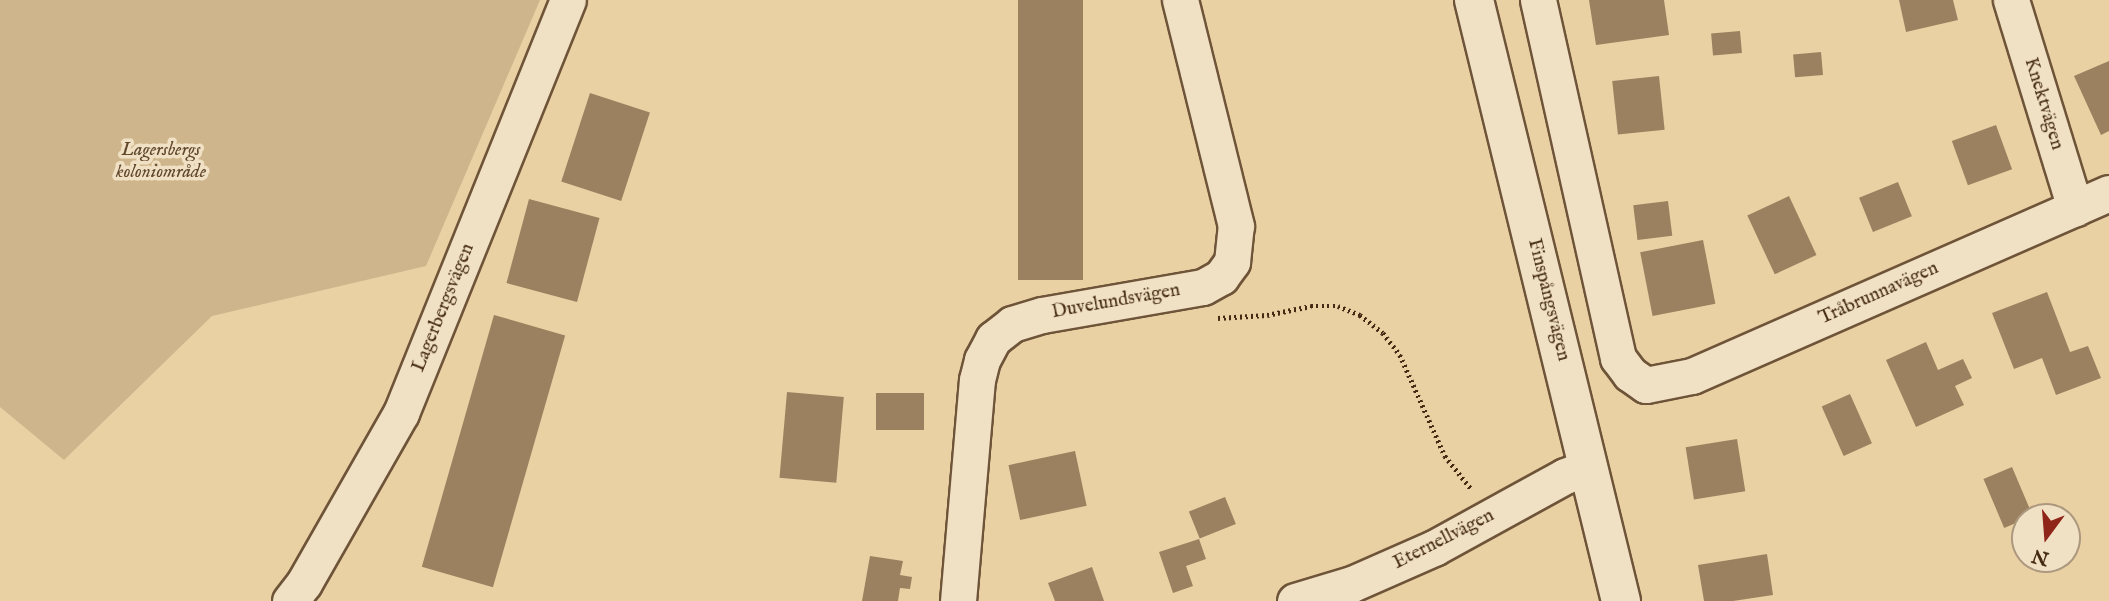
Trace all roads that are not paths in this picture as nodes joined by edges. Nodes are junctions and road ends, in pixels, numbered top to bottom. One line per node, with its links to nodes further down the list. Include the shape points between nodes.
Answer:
1 (568, 0): 9 (street, Lagerbergsvägen, via 401,413)
2 (1180, 0): 10 (street, Duvelundsvägen, via 1236,226 1232,262 1221,277 1203,287 1042,315 1013,324 993,339 977,380)
3 (1474, 0): 8 (main road, Finspångsvägen)
4 (1538, 0): 7 (street, Tråbrunnavägen, via 1618,358 1646,385 1692,376)
5 (2011, 0): 7 (street, Knektvägen)
6 (2109, 193): 7 (street, Tråbrunnavägen)
7 (2075, 208)
8 (1588, 467): 11 (street, Eternellvägen, via 1434,548 1364,579); 12 (main road, Finspångsvägen)
9 (290, 601)
10 (958, 601)
11 (1295, 601)
12 (1621, 601)

